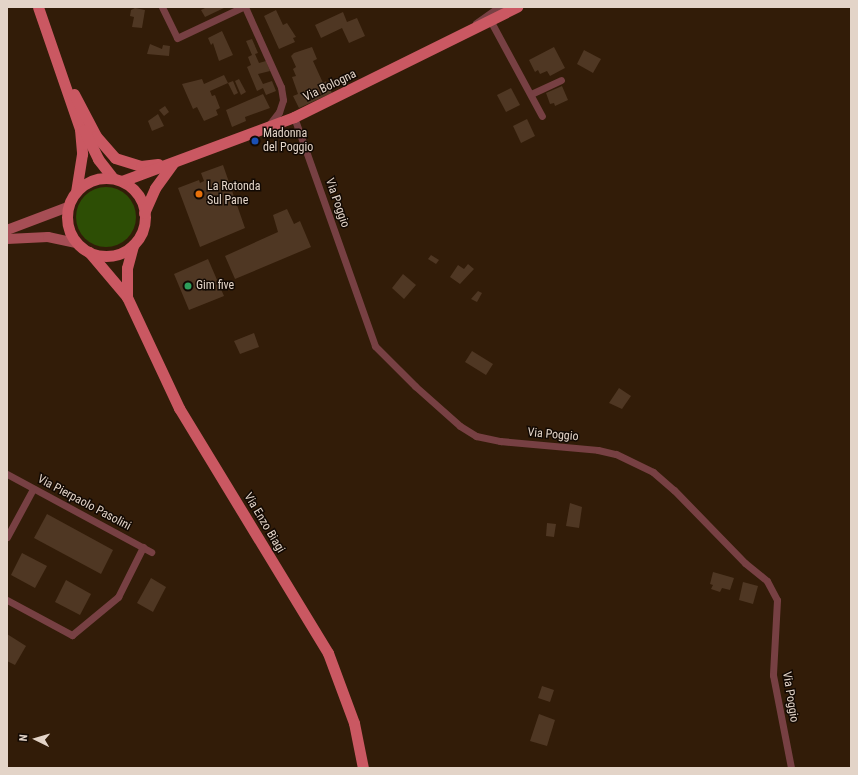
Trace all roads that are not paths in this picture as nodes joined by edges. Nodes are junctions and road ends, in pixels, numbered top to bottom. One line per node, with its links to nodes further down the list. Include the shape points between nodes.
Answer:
1 (38, 7): 8 (main road)
2 (162, 7): 3 (street, via 177,38)
3 (244, 7): 14 (street, via 281,87 283,100 279,112)
4 (499, 7): 7 (street)
5 (517, 7): 6 (main road, Via Bologna)
6 (490, 20): 7 (main road, Via Bologna); 11 (street)
7 (460, 34): 13 (main road, Via Bologna)
8 (58, 64): 10 (main road); 15 (main road, via 96,136 115,158 141,166)
9 (561, 80): 11 (street)
10 (66, 85): 16 (main road, via 90,144); 17 (main road, via 82,142)
11 (531, 94): 12 (street)
12 (542, 116)
13 (294, 117): 14 (main road, Via Bologna); 33 (street, Via Poggio, via 375,346 415,386 460,426 476,436 500,441 598,450 616,454 653,472 745,563 767,581 777,600 773,675)
14 (267, 127): 15 (main road, Via Bologna)
15 (174, 161): 16 (main road, Via Bologna); 19 (main road, via 155,188)
16 (118, 180): 17 (main road, Via Bologna, via 92,180); 19 (main road, via 138,194)
17 (76, 192): 18 (main road, Via Bologna)
18 (68, 207): 20 (main road); 22 (main road, Via Bologna, via 68,226)
19 (144, 213): 23 (main road, via 142,230)
20 (7, 230)
21 (7, 239): 22 (main road, via 48,237)
22 (76, 243): 24 (main road)
23 (133, 245): 24 (main road, via 112,256); 25 (main road, Via Enzo Biagi, via 127,268)
24 (89, 252): 25 (main road, Via Enzo Biagi)
25 (127, 297): 32 (main road, Via Enzo Biagi, via 179,408 328,653 354,723)
26 (7, 474): 27 (street, Via Pierpaolo Pasolini)
27 (33, 489): 28 (street); 29 (street, Via Pierpaolo Pasolini)
28 (7, 537)
29 (143, 547): 30 (street, Via Pierpaolo Pasolini); 31 (street, via 118,597 72,635)
30 (152, 552)
31 (7, 600)
32 (363, 768)
33 (791, 768)

